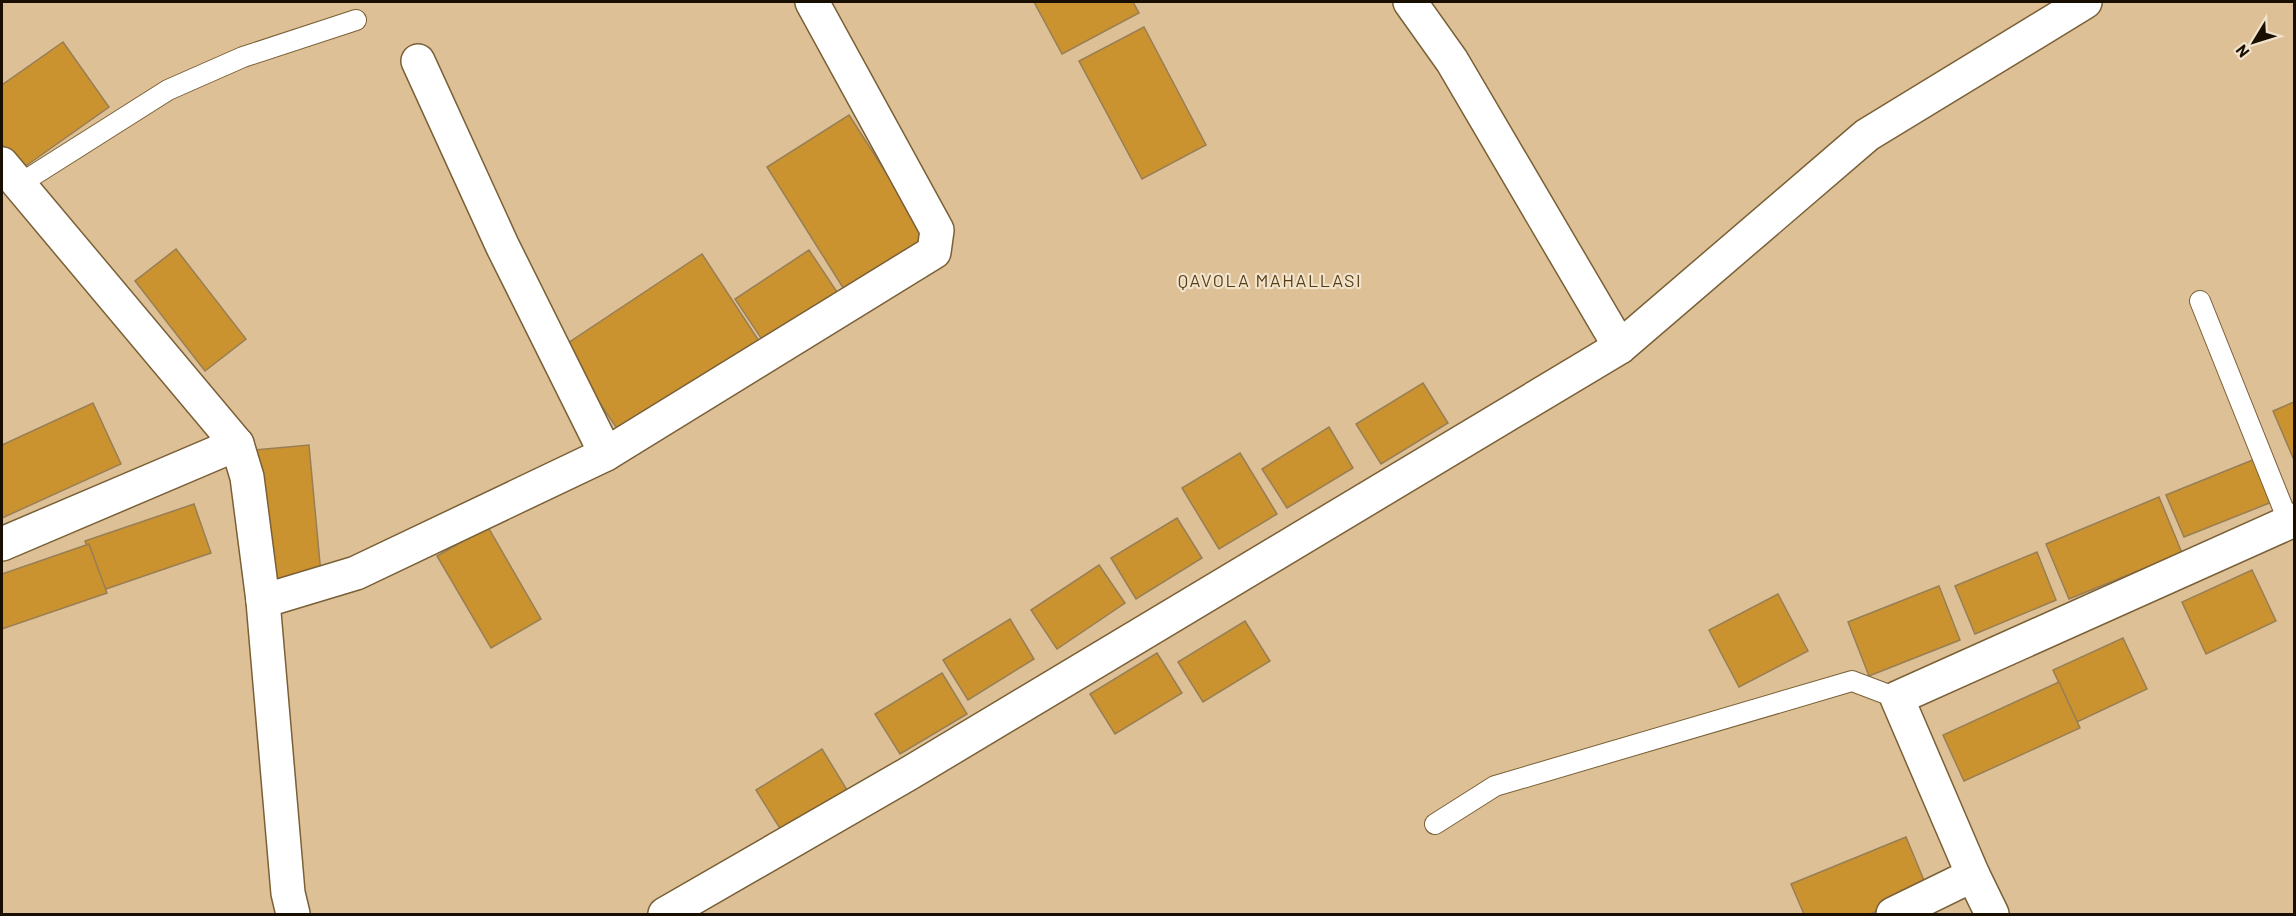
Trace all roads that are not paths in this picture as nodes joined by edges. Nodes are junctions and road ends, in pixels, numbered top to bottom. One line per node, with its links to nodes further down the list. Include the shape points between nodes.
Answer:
1 (812, 2): 10 (street, via 937,230 934,252)
2 (1410, 2): 8 (street, via 1452,61)
3 (2085, 2): 8 (street, via 1867,135)
4 (356, 20): 6 (lane, via 243,57 168,90)
5 (418, 61): 10 (street, via 502,245)
6 (10, 175): 9 (street)
7 (2200, 301): 11 (lane)
8 (1620, 347): 18 (street)
9 (237, 444): 12 (street); 13 (street, via 247,477)
10 (606, 454): 13 (street, via 356,573)
11 (2292, 521): 14 (street)
12 (2, 544)
13 (263, 601): 17 (street)
14 (1897, 698): 15 (lane, via 1852,681 1495,786); 16 (street)
15 (1435, 824)
16 (1973, 875): 19 (street); 20 (street)
17 (293, 915)
18 (665, 915)
19 (1893, 915)
20 (1992, 915)

